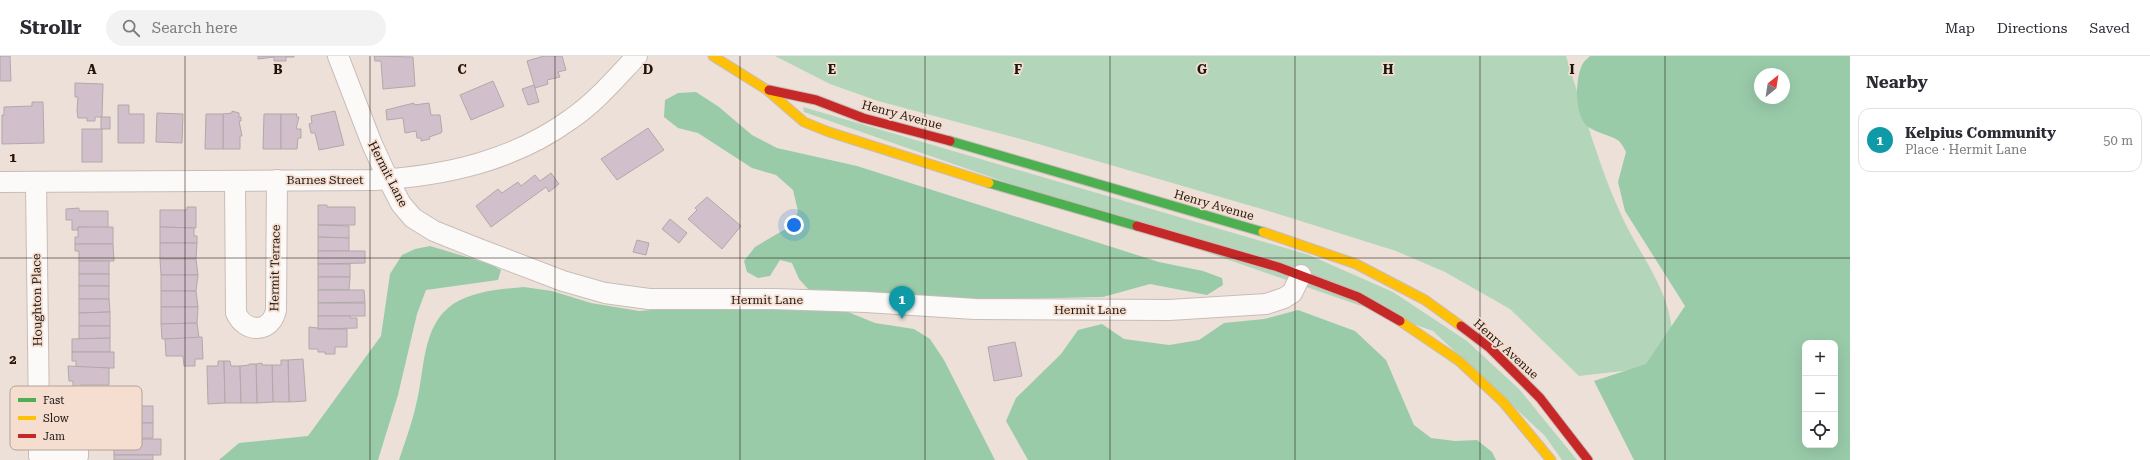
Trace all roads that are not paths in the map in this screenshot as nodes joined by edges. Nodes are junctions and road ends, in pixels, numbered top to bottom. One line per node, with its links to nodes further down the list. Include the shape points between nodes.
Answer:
1 (338, 56): 5 (street, Hermit Lane)
2 (637, 56): 5 (street, Barnes Street, via 590,104 571,119 530,143 467,168 426,176)
3 (713, 56): 4 (main road, Henry Avenue)
4 (767, 90): 10 (main road, Henry Avenue, via 804,122 829,132 953,173); 13 (main road, Henry Avenue, via 816,100 863,118 941,138 1288,239 1356,264 1425,300 1490,348 1540,398)
5 (388, 179): 6 (street, Barnes Street); 10 (street, Hermit Lane, via 407,212 434,232 563,281 626,297 866,302 982,309 1169,310 1266,304 1292,293)
6 (277, 180): 7 (street, Barnes Street); 7 (street, Hermit Terrace, via 276,310 269,325 258,328 246,326 236,313)
7 (235, 181): 9 (street, Barnes Street)
8 (0, 182): 9 (street, Barnes Street)
9 (36, 182): 11 (street, Houghton Place)
10 (1301, 275): 12 (main road, Henry Avenue, via 1358,297 1433,342 1465,366 1503,402)
11 (39, 386)
12 (1551, 460)
13 (1588, 460)

